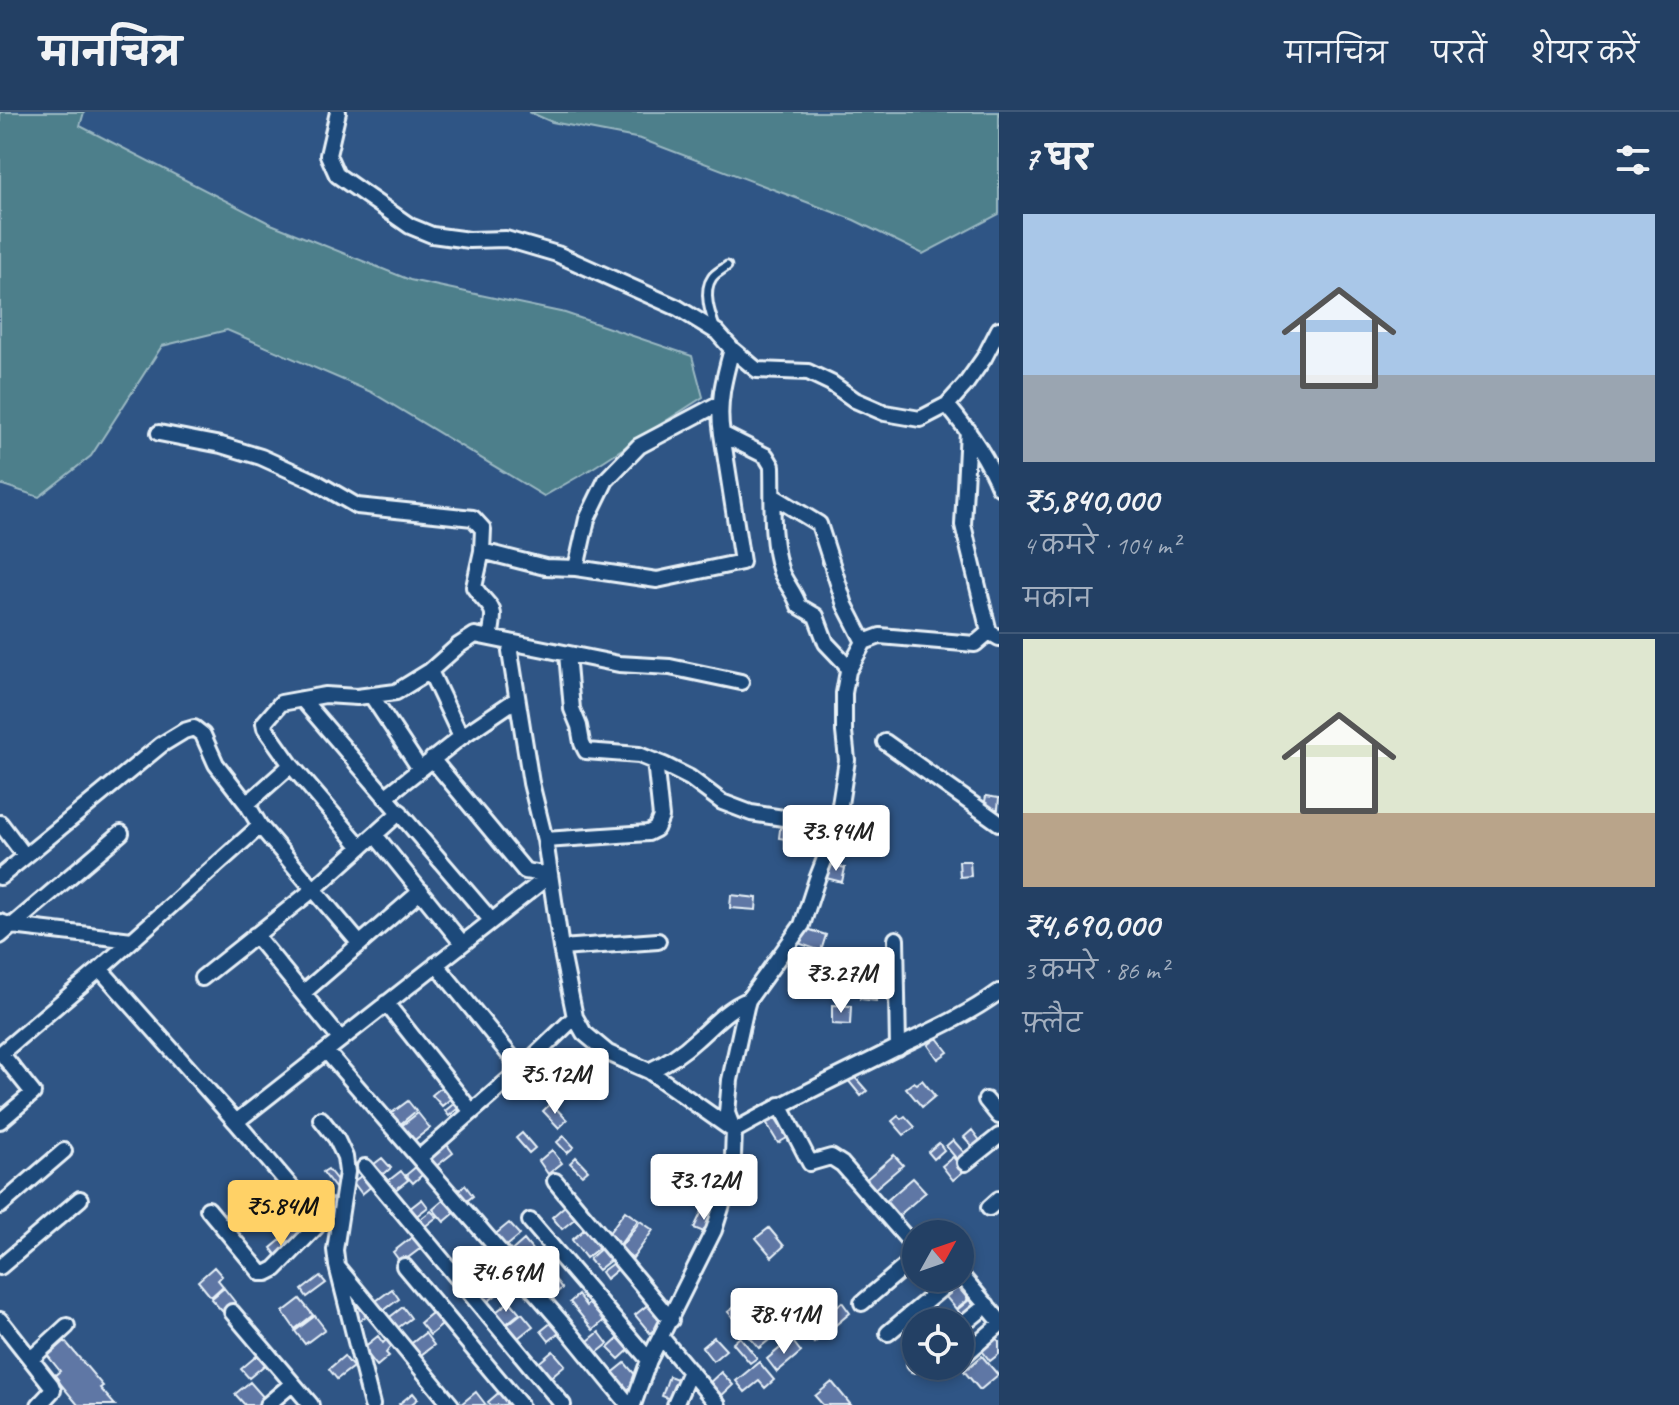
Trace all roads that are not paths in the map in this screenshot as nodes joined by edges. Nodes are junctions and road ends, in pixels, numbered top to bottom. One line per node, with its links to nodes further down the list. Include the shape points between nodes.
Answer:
1 (338, 112): 4 (street, via 328,155 337,175 410,226 432,235 506,239 557,254 678,308)
2 (727, 266): 4 (lane, via 709,284)
3 (999, 329): 7 (street)
4 (717, 332): 5 (street)
5 (732, 349): 6 (street); 7 (street, via 757,370 808,372 885,413 920,419)
6 (720, 403): 10 (street); 14 (street, via 639,446 606,480 587,519)
7 (947, 405): 8 (street)
8 (968, 430): 11 (street); 15 (street, via 963,525)
9 (159, 433): 13 (street, via 261,457 357,506 473,518 483,529)
10 (722, 434): 12 (street, via 766,456 772,466); 14 (street, via 742,562 657,580)
11 (999, 487)
12 (773, 496): 17 (street, via 819,524 845,605); 21 (street, via 782,575 799,606 816,616 826,643)
13 (482, 551): 14 (street, via 545,567); 16 (street, via 474,587 495,614)
14 (576, 568)
15 (994, 635): 17 (street, via 975,644 880,636)
16 (490, 638): 18 (street); 20 (street, via 475,635)
17 (864, 642): 21 (street)
18 (512, 644): 19 (street); 25 (street)
19 (567, 654): 22 (street); 28 (street, via 572,709 584,748)
20 (430, 671): 23 (street, via 396,692); 26 (street)
21 (848, 671): 37 (street, via 847,760)
22 (741, 682)
23 (371, 695): 24 (street); 29 (street)
24 (302, 699): 30 (street, via 281,703 264,723); 31 (street)
25 (517, 699): 26 (street); 40 (street)
26 (461, 737): 29 (street)
27 (885, 742): 35 (street)
28 (655, 761): 37 (street, via 722,802); 40 (street, via 661,817 656,829)
29 (426, 764): 31 (street); 43 (street, via 525,871)
30 (291, 765): 32 (street); 41 (street)
31 (385, 797): 33 (street)
32 (247, 804): 36 (street); 42 (street, via 194,728 161,745)
33 (400, 812): 39 (street); 47 (street)
34 (0, 823): 42 (street)
35 (999, 823)
36 (260, 826): 45 (street); 52 (street)
37 (836, 830): 62 (street, via 802,925)
38 (121, 833): 48 (street)
39 (375, 835): 41 (street); 46 (street)
40 (545, 840): 43 (street)
41 (361, 847): 45 (street)
42 (25, 856): 44 (street)
43 (550, 875): 47 (street); 56 (street)
44 (0, 877)
45 (314, 889): 49 (street); 55 (street)
46 (421, 891): 54 (street); 55 (street)
47 (491, 920): 54 (street)
48 (6, 924): 50 (street); 52 (street)
49 (255, 935): 59 (street); 61 (street)
50 (0, 936)
51 (896, 939): 66 (street)
52 (132, 940): 58 (street)
53 (658, 941): 56 (street)
54 (462, 943): 57 (street)
55 (360, 944): 61 (street)
56 (561, 948): 64 (street)
57 (436, 964): 63 (street); 69 (street)
58 (100, 969): 68 (street); 77 (street)
59 (202, 978)
60 (999, 992): 66 (street)
61 (303, 993): 65 (street)
62 (748, 1000): 70 (street); 78 (street, via 730,1080 727,1113)
63 (386, 1003): 65 (street); 73 (street)
64 (575, 1017): 69 (street); 70 (street, via 584,1033 608,1053)
65 (340, 1039): 67 (street)
66 (898, 1048): 72 (street)
67 (326, 1051): 77 (street); 81 (street)
68 (0, 1054): 76 (street, via 33,1093)
69 (521, 1069): 73 (street)
70 (649, 1071): 78 (street)
71 (986, 1100): 74 (street)
72 (780, 1105): 78 (street); 89 (street, via 810,1163 831,1157 842,1164)
73 (472, 1112): 81 (street)
74 (999, 1116)
75 (321, 1119): 90 (street, via 336,1138 347,1172)
76 (0, 1121)
77 (236, 1122): 87 (street, via 320,1221 275,1269 261,1273)
78 (734, 1131): 100 (street, via 727,1189 714,1230)
79 (999, 1136): 82 (street)
80 (64, 1151): 86 (street)
81 (419, 1158): 118 (street)
82 (965, 1163)
83 (365, 1167): 117 (street)
84 (555, 1181): 100 (street)
85 (80, 1199): 92 (street)
86 (0, 1206)
87 (208, 1209)
88 (530, 1221): 108 (street)
89 (902, 1233)
90 (337, 1266): 114 (street); 115 (street)
91 (404, 1266): 116 (street)
92 (0, 1267)
93 (902, 1269): 96 (street)
94 (974, 1290): 97 (street)
95 (937, 1292): 104 (street)
96 (862, 1303)
97 (987, 1305): 99 (street); 101 (street)
98 (232, 1312): 110 (street)
99 (974, 1316)
100 (671, 1320): 105 (street)
101 (999, 1323): 106 (street)
102 (67, 1326): 107 (street)
103 (3, 1329): 107 (street)
104 (888, 1333)
105 (661, 1337): 108 (street); 109 (street)
106 (974, 1346)
107 (31, 1359): 111 (street, via 53,1390)
108 (649, 1360): 118 (street)
109 (690, 1371): 119 (street); 120 (street)
110 (292, 1384): 112 (street); 113 (street)
111 (39, 1405)
112 (267, 1405)
113 (311, 1405)
114 (372, 1405)
115 (451, 1405)
116 (520, 1405)
117 (563, 1405)
118 (631, 1405)
119 (675, 1405)
120 (718, 1405)

